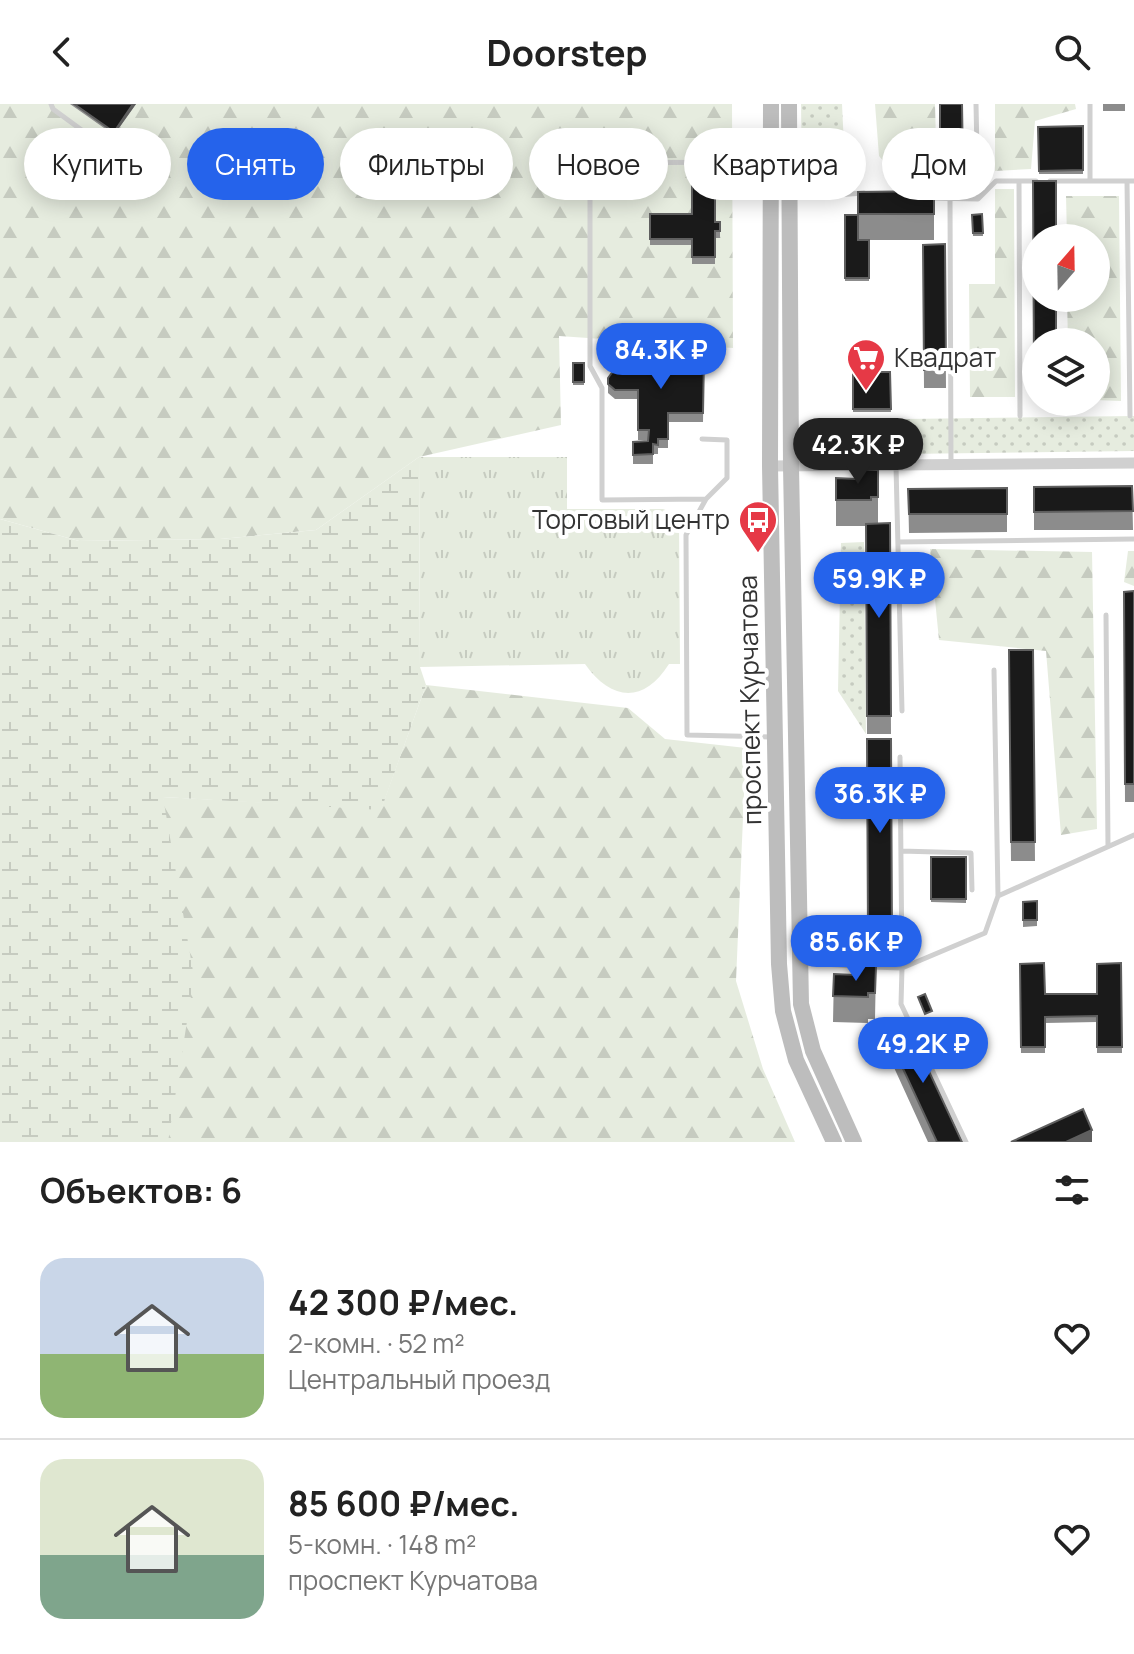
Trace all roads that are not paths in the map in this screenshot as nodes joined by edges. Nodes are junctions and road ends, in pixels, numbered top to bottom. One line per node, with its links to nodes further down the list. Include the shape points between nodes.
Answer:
1 (51, 104): 6 (lane)
2 (771, 104): 22 (main road, проспект Курчатова)
3 (789, 104): 7 (main road, проспект Курчатова)
4 (976, 104): 8 (lane)
5 (1090, 104): 11 (lane)
6 (79, 128)
7 (789, 128)
8 (977, 128)
9 (684, 162): 24 (lane, via 590,163 590,366 602,388 602,500)
10 (1019, 181): 11 (lane); 13 (lane); 16 (lane)
11 (1090, 181): 12 (lane)
12 (1130, 181): 17 (lane)
13 (995, 182)
14 (790, 200): 23 (main road, проспект Курчатова)
15 (950, 200): 21 (lane)
16 (1020, 416)
17 (1130, 416)
18 (702, 439): 24 (lane, via 727,440 727,478)
19 (1134, 463): 21 (street)
20 (896, 465): 21 (street); 23 (street); 26 (lane)
21 (951, 465)
22 (770, 466): 23 (street); 30 (main road, проспект Курчатова)
23 (791, 466): 37 (main road, проспект Курчатова)
24 (706, 499): 30 (lane, via 686,535 687,735)
25 (1134, 539): 26 (lane)
26 (898, 542): 29 (lane)
27 (1106, 615): 33 (lane)
28 (994, 670): 36 (lane)
29 (902, 711)
30 (775, 737): 40 (main road, проспект Курчатова, via 779,964 783,1011)
31 (900, 757): 34 (lane)
32 (1134, 835): 33 (lane)
33 (1108, 846): 36 (lane)
34 (901, 851): 35 (lane, via 971,853); 38 (lane)
35 (972, 890)
36 (998, 896): 38 (lane, via 985,933)
37 (799, 963): 38 (lane); 39 (main road, проспект Курчатова, via 801,1004)
38 (902, 968): 43 (lane, via 901,1004)
39 (813, 1051): 40 (main road); 42 (main road, проспект Курчатова)
40 (796, 1060): 41 (main road, проспект Курчатова)
41 (834, 1142)
42 (854, 1142)
43 (966, 1142)

